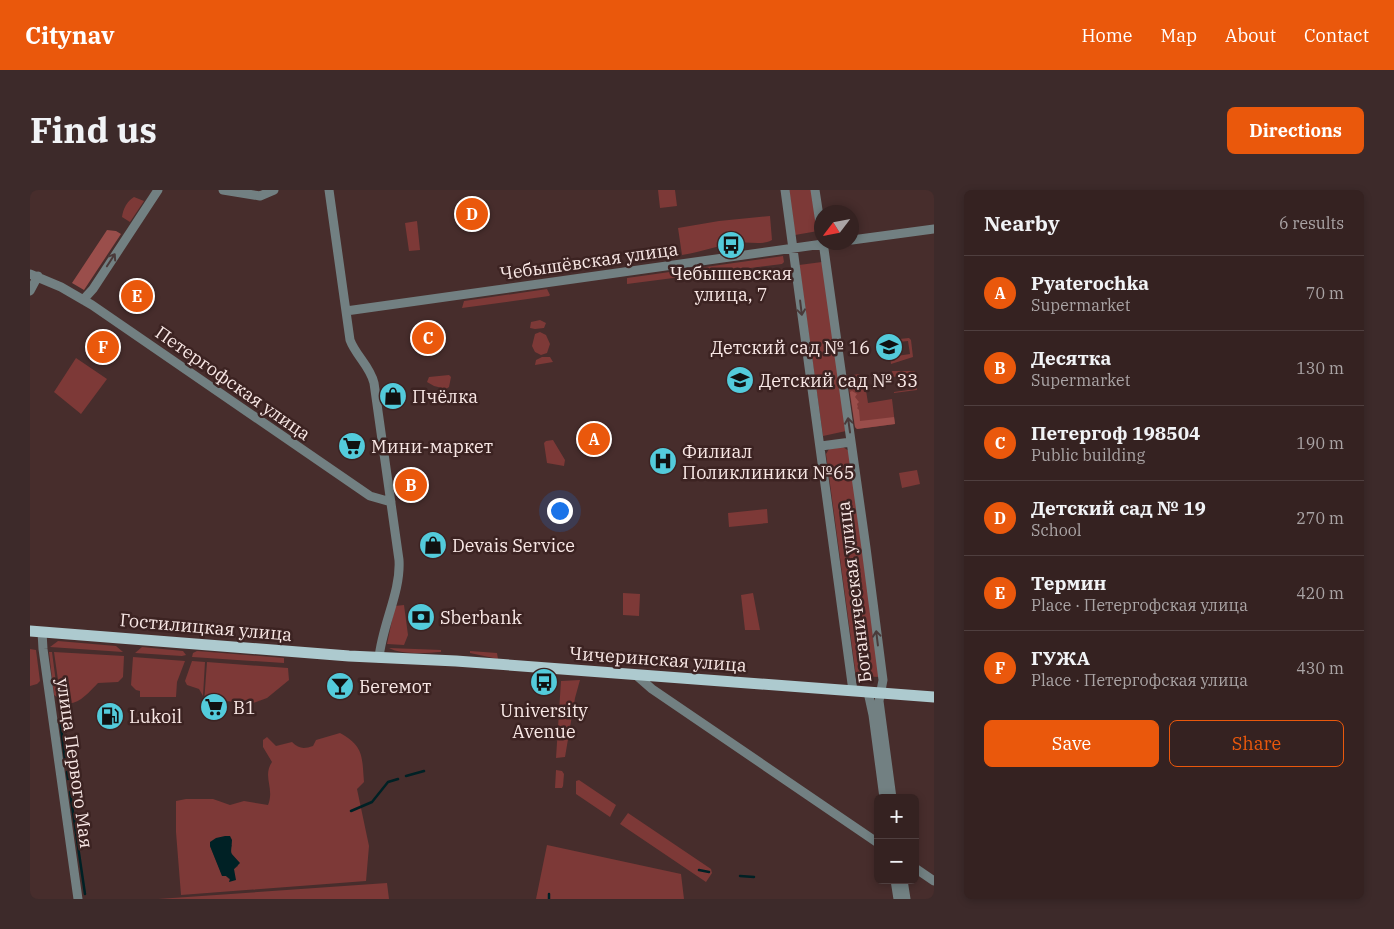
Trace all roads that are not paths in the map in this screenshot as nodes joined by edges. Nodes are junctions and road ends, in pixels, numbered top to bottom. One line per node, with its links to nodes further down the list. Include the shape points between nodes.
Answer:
1 (158, 190): 15 (street, one-way to 1)
2 (223, 190): 3 (street, via 260,196)
3 (274, 190)
4 (329, 190): 16 (street)
5 (785, 190): 11 (street, Ботаническая улица)
6 (815, 190): 7 (street, Ботаническая улица)
7 (817, 205)
8 (934, 229): 9 (street)
9 (859, 239)
10 (814, 243): 11 (street, Чебышёвская улица)
11 (793, 248): 16 (street, Чебышёвская улица); 18 (street, Ботаническая улица, one-way to 18)
12 (823, 250): 17 (street, Ботаническая улица, one-way to 12)
13 (34, 275): 14 (street); 15 (street, Петергофская улица)
14 (30, 291)
15 (83, 300): 19 (street, Петергофская улица, via 370,496)
16 (346, 311): 19 (street, via 351,343 369,369 374,383)
17 (851, 442): 18 (street); 26 (street, Ботаническая улица, one-way to 17, via 883,680)
18 (821, 446): 24 (street, Ботаническая улица)
19 (391, 502): 22 (street, via 400,567)
20 (30, 631): 21 (main road, Гостилицкая улица)
21 (42, 632): 22 (main road, Гостилицкая улица); 35 (street, улица Первого Мая)
22 (380, 658): 23 (main road, Чичеринская улица)
23 (636, 675): 24 (main road, Чичеринская улица); 30 (street)
24 (853, 691): 25 (main road, Чичеринская улица)
25 (868, 692): 26 (main road, Чичеринская улица); 28 (street, Ботаническая улица)
26 (881, 693): 27 (main road, Чичеринская улица); 29 (street, Ботаническая улица, via 880,714)
27 (934, 697)
28 (883, 794)
29 (891, 794)
30 (874, 840)
31 (919, 871): 32 (street)
32 (934, 881)
33 (896, 884): 36 (street)
34 (904, 884): 37 (street)
35 (78, 899)
36 (898, 899)
37 (906, 899)

